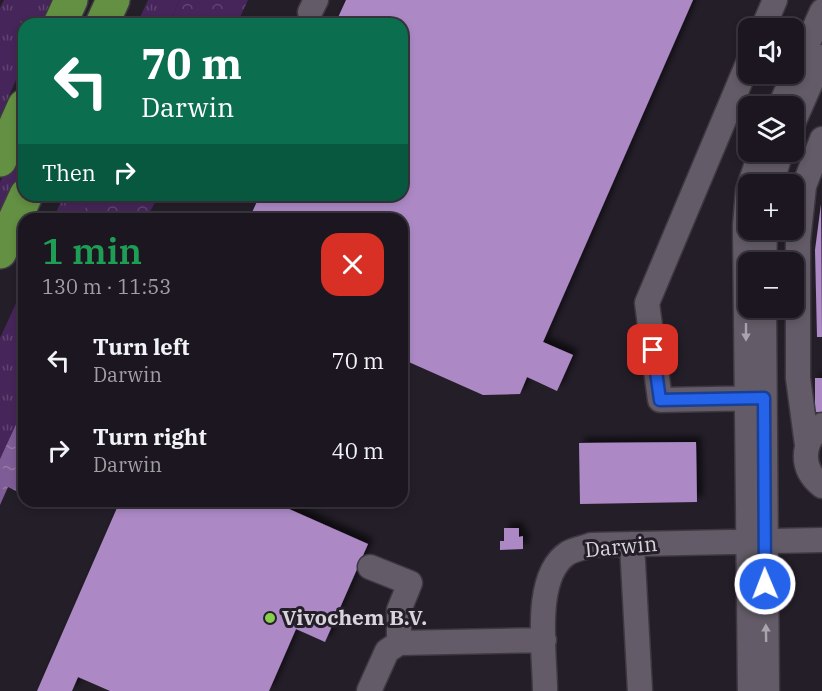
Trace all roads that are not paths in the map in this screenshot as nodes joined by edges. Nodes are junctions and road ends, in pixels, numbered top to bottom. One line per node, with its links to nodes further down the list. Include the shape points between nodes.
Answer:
1 (71, 0): 5 (highway)
2 (113, 0): 6 (highway)
3 (775, 0): 7 (street)
4 (822, 11): 10 (street)
5 (63, 18)
6 (105, 18)
7 (767, 18)
8 (822, 57): 11 (street)
9 (739, 84): 19 (street, via 647,303 660,400)
10 (784, 96)
11 (804, 98)
12 (18, 120): 14 (highway)
13 (822, 139): 21 (street, via 804,186 798,241 798,378)
14 (0, 160)
15 (23, 201): 17 (highway)
16 (746, 240): 19 (street, one-way to 19)
17 (0, 252)
18 (763, 318): 19 (street)
19 (755, 398): 24 (street)
20 (822, 425): 21 (street)
21 (807, 445): 22 (street, via 807,469)
22 (822, 486)
23 (822, 540): 24 (street, Darwin)
24 (756, 541): 25 (street, Darwin); 29 (street); 35 (street, one-way to 24)
25 (632, 544): 27 (street, Darwin, via 591,545 568,553 553,569 544,590); 32 (street)
26 (370, 567): 28 (street, via 410,583 399,610)
27 (544, 640): 28 (street); 31 (street, Darwin)
28 (399, 643): 30 (street, via 387,651)
29 (749, 650): 33 (street); 34 (street)
30 (369, 691)
31 (545, 691)
32 (640, 691)
33 (740, 691)
34 (750, 691)
35 (767, 691)

